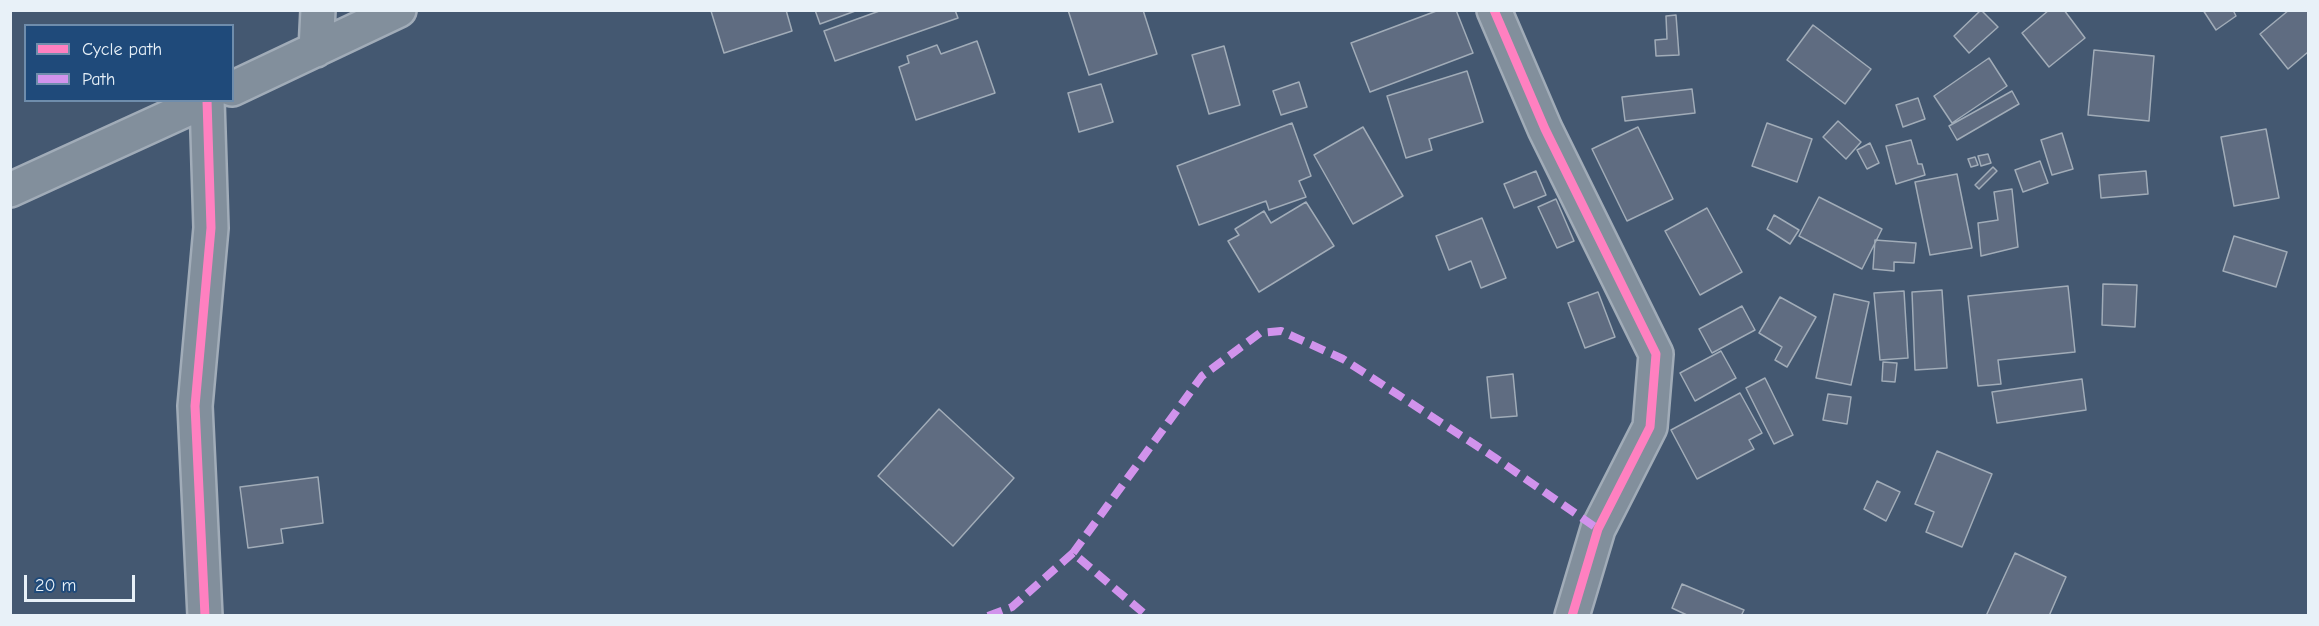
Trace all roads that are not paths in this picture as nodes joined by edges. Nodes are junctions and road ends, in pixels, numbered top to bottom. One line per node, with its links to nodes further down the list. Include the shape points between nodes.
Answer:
1 (318, 10): 4 (street)
2 (399, 10): 4 (street)
3 (1494, 10): 10 (street, via 1545,129 1656,354 1650,427 1598,529)
4 (316, 50): 5 (street)
5 (234, 88)
6 (203, 102): 8 (street)
7 (207, 102): 9 (street, via 211,228 195,406)
8 (10, 190)
9 (206, 615)
10 (1572, 615)

